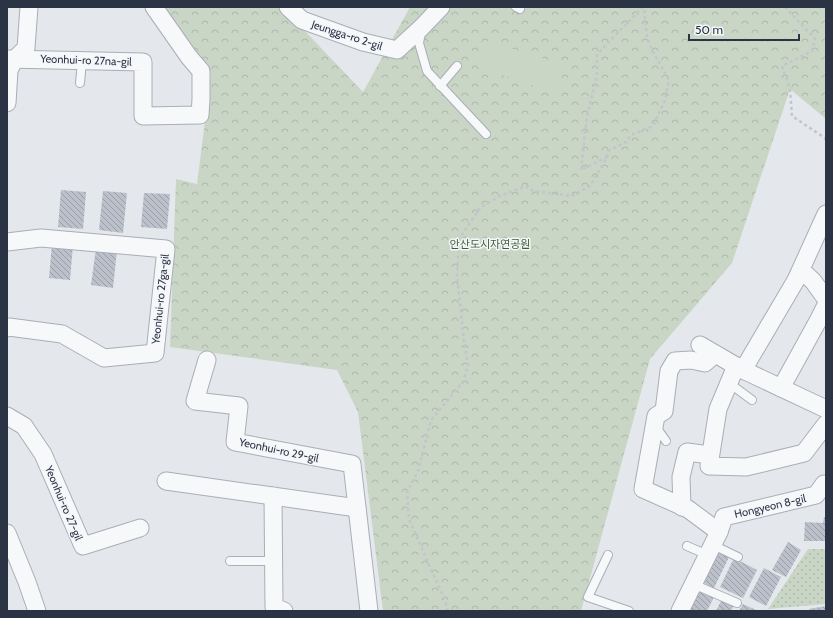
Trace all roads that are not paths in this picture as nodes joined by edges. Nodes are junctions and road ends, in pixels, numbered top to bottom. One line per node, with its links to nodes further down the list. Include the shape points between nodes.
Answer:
1 (29, 7): 6 (street, Yeonhui-ro 27na-gil, via 26,48)
2 (154, 7): 7 (street, Yeonhui-ro 27na-gil, via 201,71 200,115 143,116 143,62)
3 (288, 7): 5 (street, Jeungga-ro 2-gil, via 302,20 362,42 397,50)
4 (441, 7): 5 (street, Jeungga-ro 2-gil)
5 (421, 28): 10 (lane, via 418,43 427,71)
6 (12, 59): 7 (street, Yeonhui-ro 27na-gil); 11 (street)
7 (82, 61): 9 (lane)
8 (457, 66): 10 (lane)
9 (80, 83)
10 (440, 86): 12 (lane)
11 (7, 103)
12 (486, 134)
13 (826, 214): 15 (street)
14 (7, 242): 18 (street, Yeonhui-ro 27ga-gil, via 41,238 166,249 155,353 104,358 62,334)
15 (801, 270): 16 (street); 22 (street)
16 (826, 299)
17 (826, 305): 24 (street)
18 (7, 328)
19 (700, 345): 20 (street)
20 (715, 354): 22 (street); 29 (street, via 705,363 691,360 675,361 669,371 664,411 656,416)
21 (207, 360): 36 (street, Yeonhui-ro 29-gil, via 195,401 239,406 235,442 352,464)
22 (740, 368): 23 (street); 24 (street)
23 (729, 383): 25 (lane); 31 (street, via 718,409)
24 (781, 388): 26 (street)
25 (752, 400)
26 (826, 409)
27 (7, 416): 37 (street, Yeonhui-ro 27-gil, via 24,426 43,454 82,546)
28 (826, 424): 31 (street, via 804,453 746,467 709,466)
29 (654, 425): 30 (lane); 35 (street, via 643,489)
30 (666, 441)
31 (710, 455): 35 (street, via 687,452 681,477)
32 (166, 481): 34 (street)
33 (826, 484): 39 (street, Hongyeon 8-gil, via 816,495 724,517)
34 (273, 496): 36 (street); 44 (street)
35 (682, 507): 39 (street, via 688,509)
36 (357, 508): 49 (street, Yeonhui-ro 29-gil)
37 (140, 528)
38 (7, 533): 47 (street)
39 (714, 544): 40 (lane); 42 (lane); 45 (street)
40 (687, 546)
41 (608, 555): 50 (lane, via 588,598)
42 (738, 557)
43 (230, 561): 44 (lane)
44 (274, 561): 48 (street, via 274,607)
45 (693, 584): 46 (lane); 51 (street)
46 (737, 603)
47 (37, 611)
48 (284, 611)
49 (369, 611)
50 (629, 611)
51 (680, 611)

